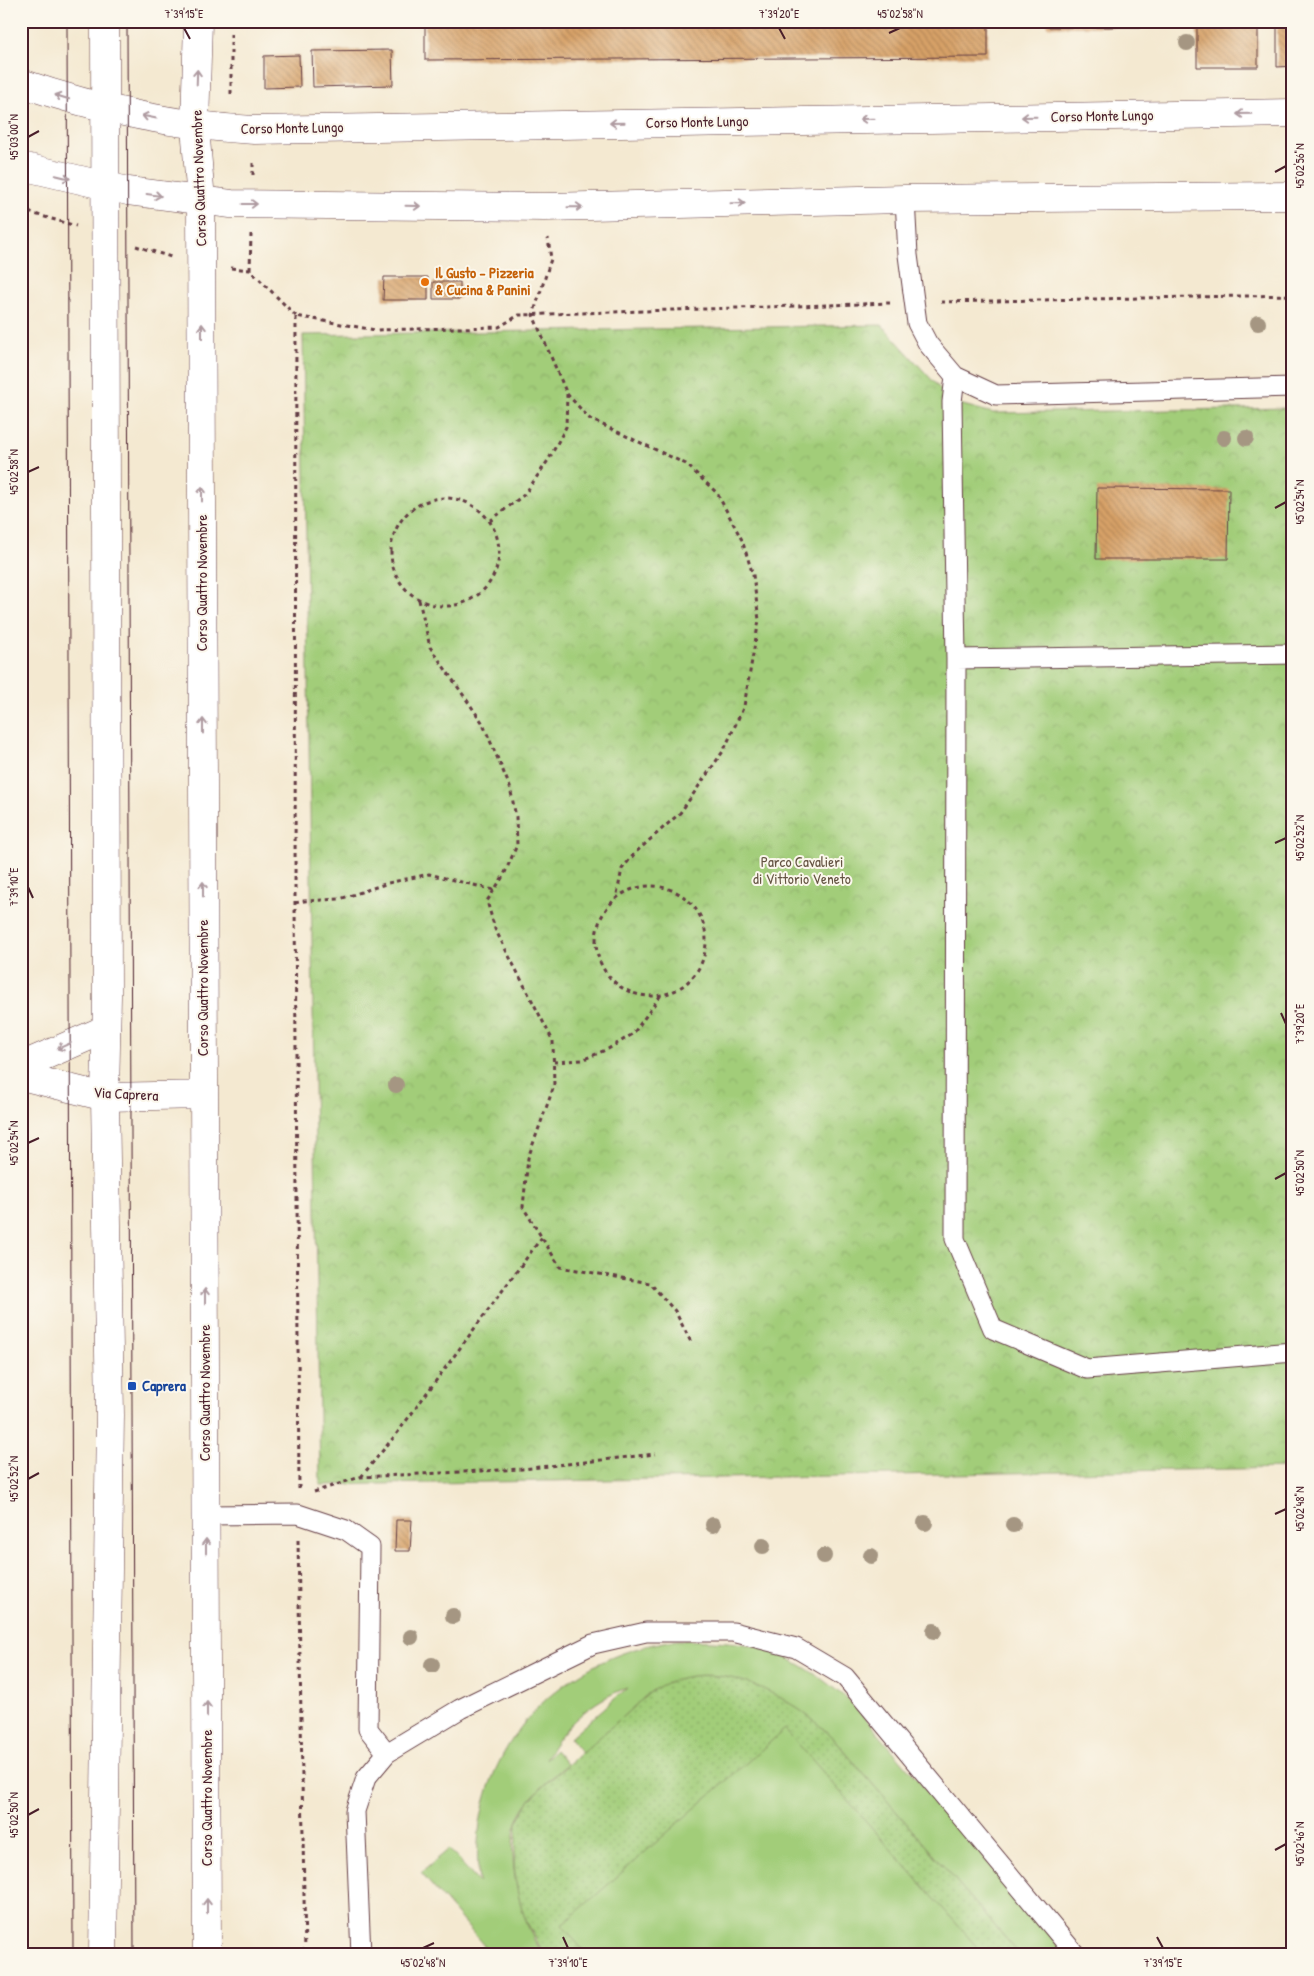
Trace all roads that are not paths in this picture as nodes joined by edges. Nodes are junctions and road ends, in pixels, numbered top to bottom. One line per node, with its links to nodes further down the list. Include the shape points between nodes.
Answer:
1 (105, 21): 4 (main road)
2 (198, 21): 6 (main road, Corso Quattro Novembre, one-way to 2)
3 (21, 83): 4 (main road, Corso Monte Lungo, one-way to 3)
4 (104, 106): 6 (main road, Corso Monte Lungo, one-way to 4); 8 (main road)
5 (1293, 113): 6 (main road, Corso Monte Lungo, one-way to 6, via 278,130)
6 (195, 126): 11 (main road, Corso Quattro Novembre)
7 (21, 166): 8 (main road, one-way to 8)
8 (106, 187): 11 (main road, one-way to 11); 16 (main road)
9 (1293, 196): 10 (main road)
10 (905, 200): 11 (main road, one-way to 10, via 545,207); 12 (lane, via 917,323 928,344)
11 (202, 202): 19 (main road, Corso Quattro Novembre, one-way to 11)
12 (955, 376): 13 (lane, via 996,395); 15 (lane, via 952,402)
13 (1293, 387)
14 (1293, 654): 15 (lane)
15 (956, 658): 21 (lane, via 956,1239 993,1329 1087,1369)
16 (106, 1028): 17 (main road, one-way to 17); 20 (main road)
17 (21, 1066)
18 (21, 1076): 20 (main road, Via Caprera)
19 (204, 1095): 20 (main road, Via Caprera); 22 (main road, Corso Quattro Novembre, one-way to 19)
20 (105, 1097): 25 (main road, via 110,1415)
21 (1293, 1352)
22 (206, 1515): 23 (lane, via 299,1505 370,1547 368,1729); 26 (main road, Corso Quattro Novembre, one-way to 22)
23 (387, 1754): 24 (lane, via 366,1778 355,1811); 29 (lane, via 460,1709 593,1644 646,1632 733,1632 796,1648 845,1677)
24 (360, 1914): 27 (lane); 28 (lane)
25 (103, 1955)
26 (207, 1955)
27 (361, 1955)
28 (375, 1955)
29 (1076, 1955)

